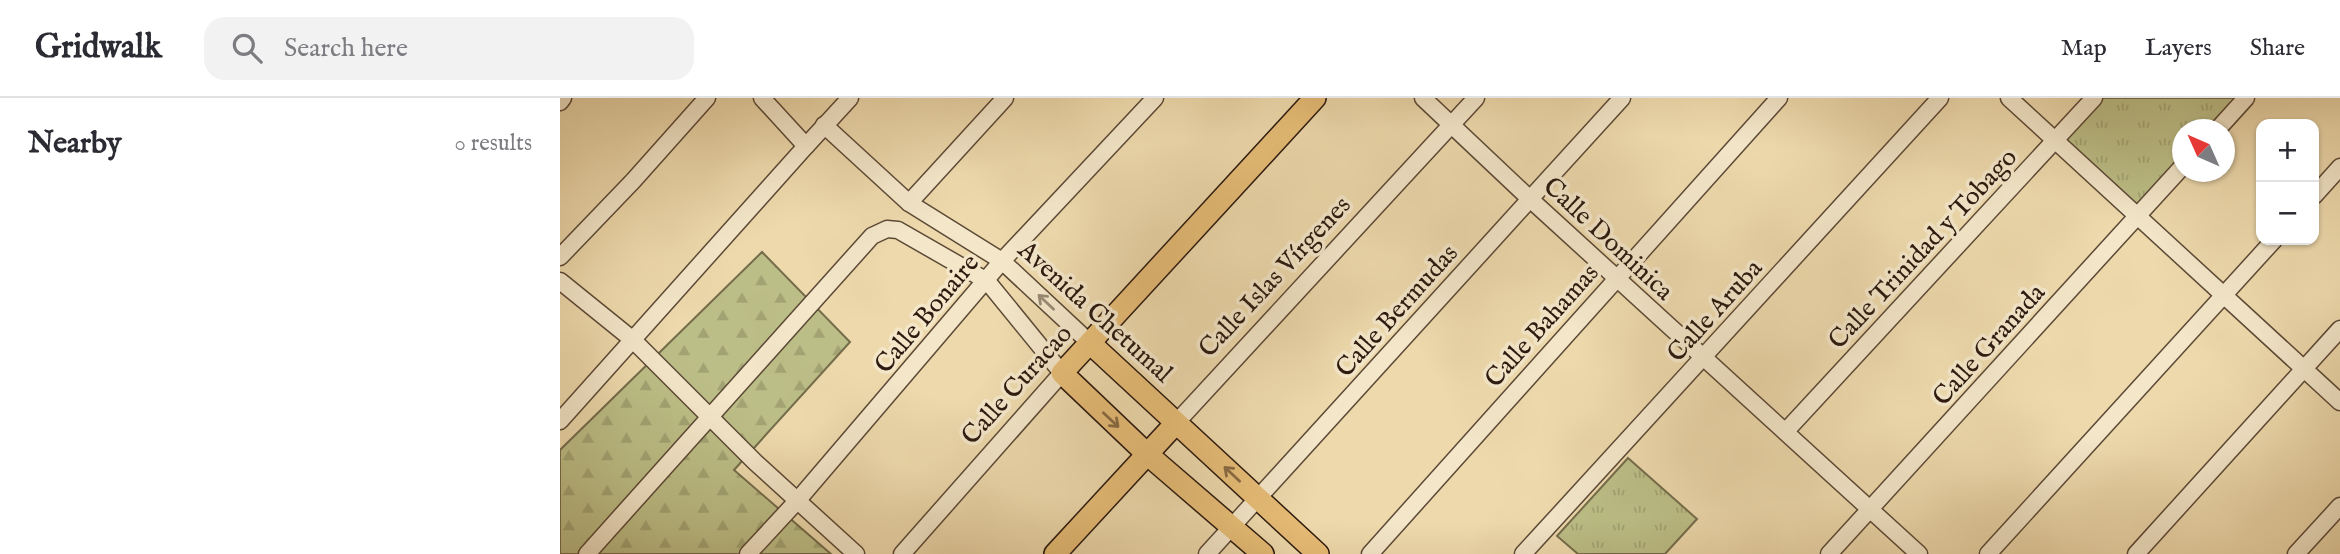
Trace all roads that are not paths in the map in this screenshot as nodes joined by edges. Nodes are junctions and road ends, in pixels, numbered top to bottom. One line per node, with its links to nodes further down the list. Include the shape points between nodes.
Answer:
1 (707, 98): 27 (street)
2 (762, 98): 19 (street)
3 (850, 98): 16 (street)
4 (1005, 98): 24 (street)
5 (1155, 98): 28 (street, Calle Bonaire)
6 (1315, 98): 35 (main road, Calle Curacao)
7 (1423, 98): 17 (street, Calle Dominica)
8 (1476, 98): 17 (street, Calle Islas Vírgenes)
9 (1622, 98): 23 (street, Calle Bermudas)
10 (1779, 98): 29 (street, Calle Bahamas)
11 (1940, 98): 36 (street, Calle Aruba)
12 (2009, 98): 18 (street)
13 (2094, 98): 18 (street, Calle Trinidad y Tobago)
14 (2246, 98): 15 (street)
15 (2227, 119)
16 (829, 120): 19 (street); 24 (street, Avenida Chetumal)
17 (1452, 125): 23 (street, Calle Dominica); 42 (street, Calle Islas Vírgenes)
18 (2055, 141): 25 (street); 43 (street, Calle Trinidad y Tobago)
19 (806, 146): 34 (street)
20 (2340, 167): 22 (street)
21 (2172, 178): 25 (street, Calle Granada)
22 (2319, 190)
23 (1530, 199): 29 (street, Calle Dominica); 45 (street, Calle Bermudas)
24 (909, 203): 28 (street, Avenida Chetumal)
25 (2137, 215): 32 (street); 48 (street, Calle Granada)
26 (2269, 245): 32 (street)
27 (560, 257)
28 (1002, 261): 31 (street, Calle Bonaire); 35 (street, Avenida Chetumal, one-way to 28)
29 (1616, 278): 36 (street, Calle Dominica); 58 (street, Calle Bahamas)
30 (560, 281): 34 (street)
31 (987, 281): 38 (street, Avenida Chetumal); 40 (street, via 898,230 872,236); 46 (street, Calle Bonaire)
32 (2224, 295): 37 (street); 62 (street)
33 (2340, 329): 37 (street)
34 (633, 340): 40 (street); 41 (street)
35 (1090, 343): 38 (main road, Calle Curacao); 42 (main road, Avenida Chetumal)
36 (1704, 358): 43 (street, Calle Dominica); 59 (street, Calle Aruba)
37 (2303, 368): 39 (street); 63 (street)
38 (1062, 373): 44 (main road, Avenida Chetumal, one-way to 44); 53 (street, Calle Curacao)
39 (2340, 402)
40 (709, 415): 46 (street); 50 (street)
41 (560, 421)
42 (1176, 422): 44 (main road, Calle Islas Vírgenes); 45 (main road, Avenida Chetumal, one-way to 42)
43 (1786, 431): 48 (street, Calle Dominica)
44 (1147, 454): 49 (main road, Avenida Chetumal); 54 (main road, Calle Islas Vírgenes)
45 (1258, 498): 49 (street, Calle Bermudas); 57 (main road, Avenida Chetumal)
46 (797, 501): 51 (street, Calle Bonaire); 52 (street)
47 (2340, 506): 64 (street)
48 (1869, 510): 60 (street, Calle Granada); 61 (street, Calle Dominica)
49 (1231, 527): 55 (street, Calle Bermudas); 56 (main road, Avenida Chetumal)
50 (587, 554)
51 (748, 554)
52 (856, 554)
53 (902, 554)
54 (1055, 554)
55 (1207, 554)
56 (1263, 554)
57 (1318, 554)
58 (1370, 554)
59 (1523, 554)
60 (1829, 554)
61 (1919, 554)
62 (1988, 554)
63 (2136, 554)
64 (2297, 554)

